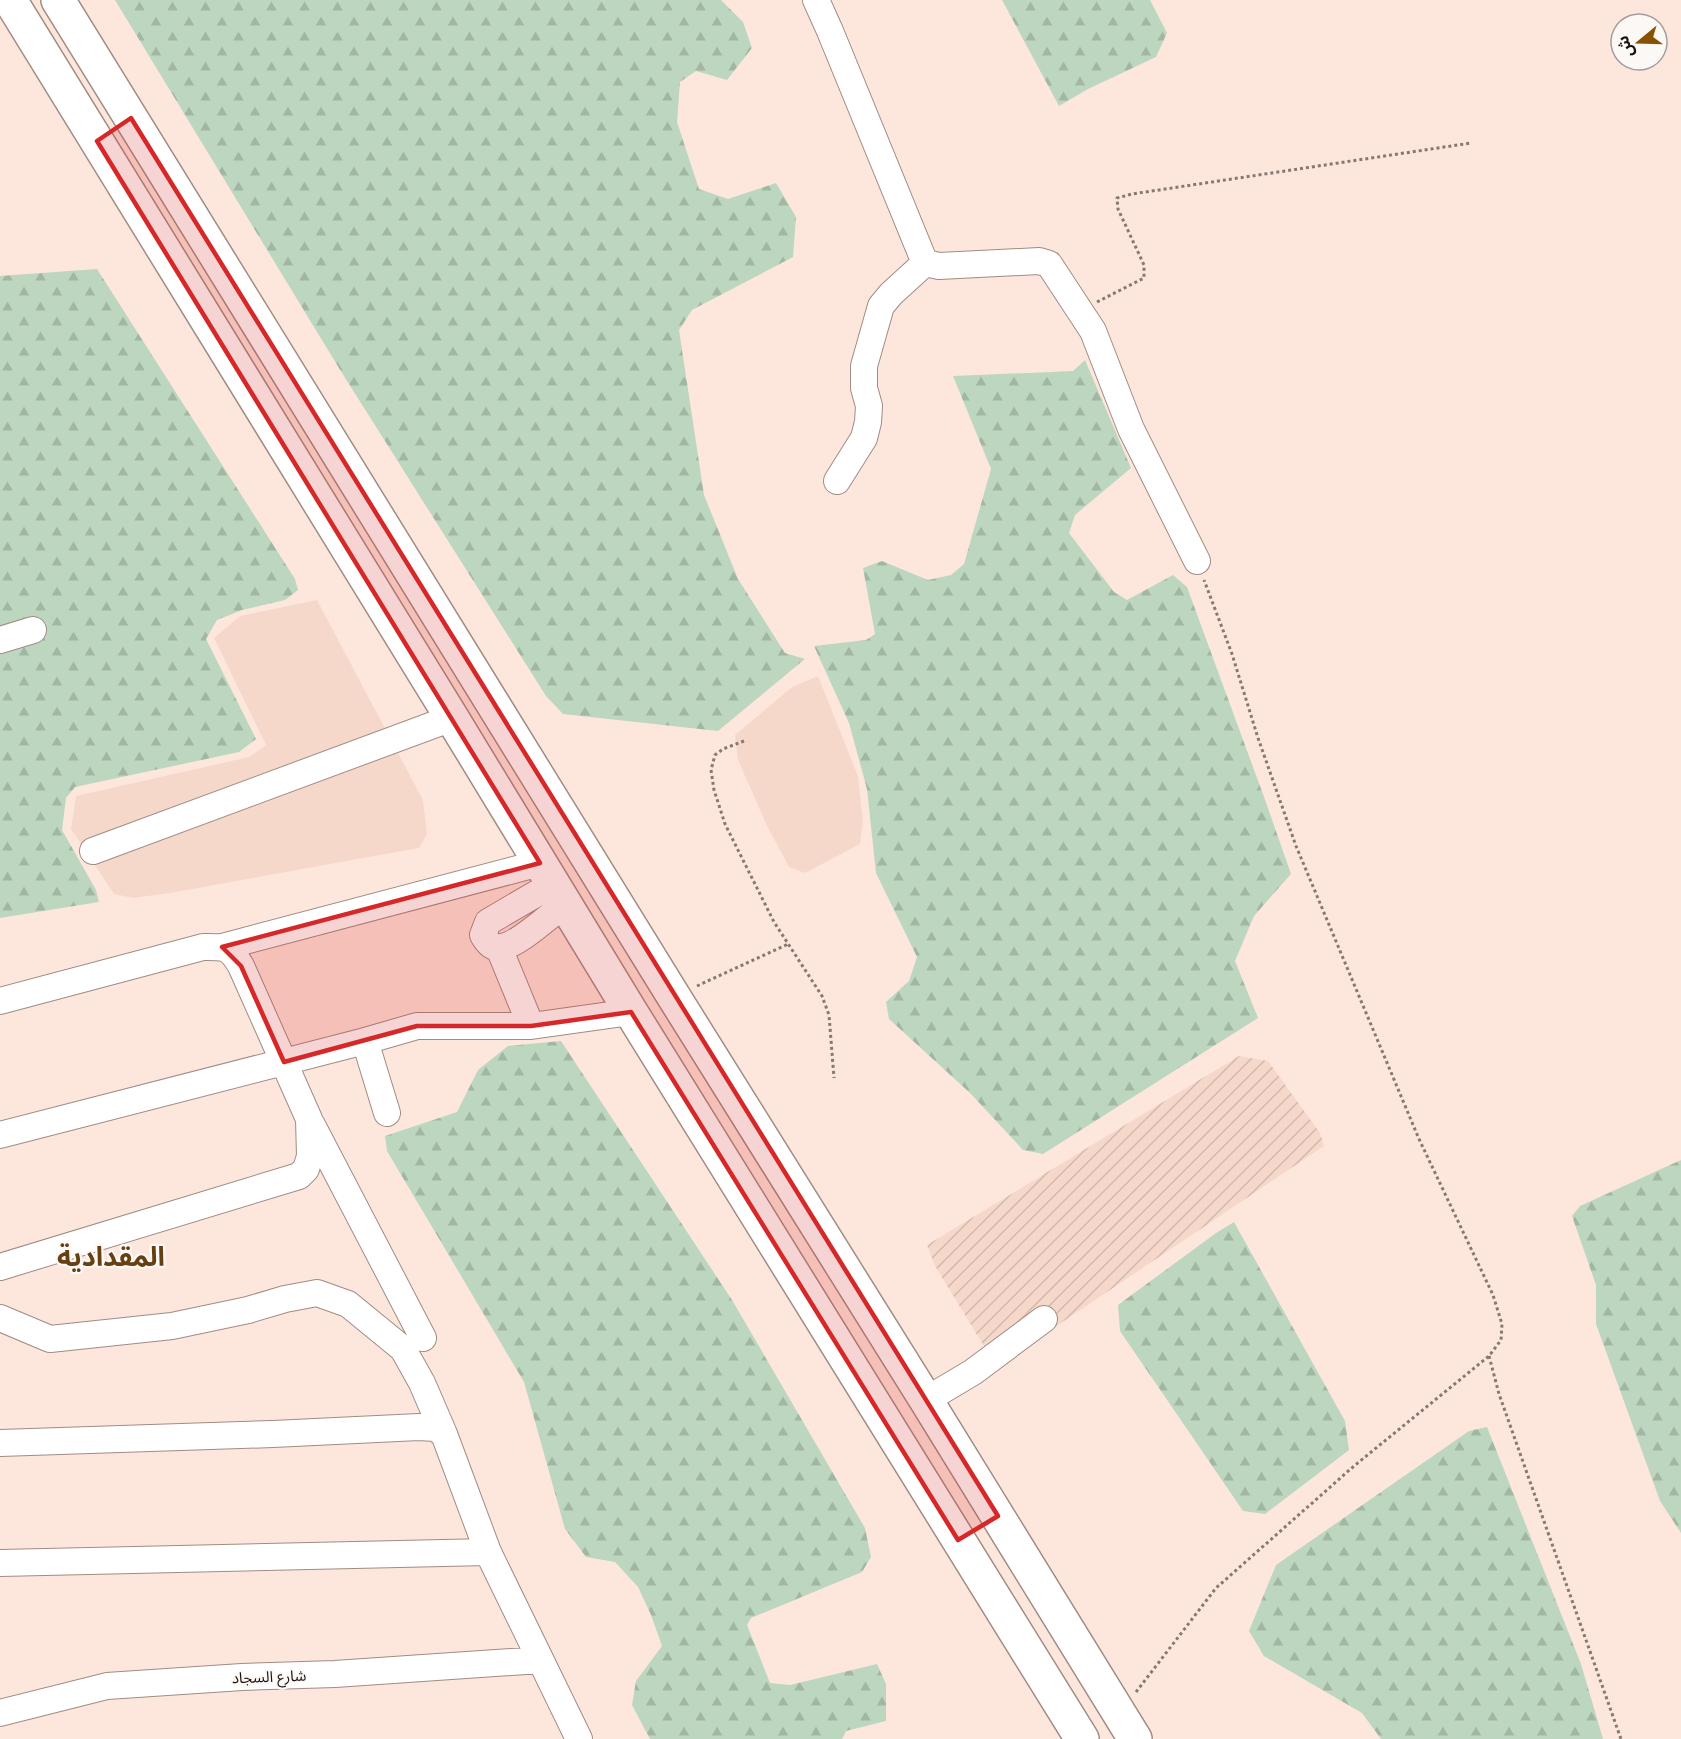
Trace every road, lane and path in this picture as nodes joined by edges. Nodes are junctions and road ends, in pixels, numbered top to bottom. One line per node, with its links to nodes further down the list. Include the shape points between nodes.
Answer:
1 (10, 0): 5 (highway)
2 (58, 0): 4 (highway)
3 (816, 0): 7 (street)
4 (131, 118): 5 (highway); 19 (highway)
5 (97, 141): 13 (highway)
6 (1471, 143): 8 (path, via 1117,198 1118,209 1143,265 1144,278)
7 (925, 263): 8 (street, via 1049,264); 9 (street, via 881,306 864,366 868,423 864,438)
8 (1080, 311): 10 (street, via 1093,331 1131,429)
9 (837, 481)
10 (1197, 561): 33 (path, via 1296,846 1419,1139 1493,1295 1502,1324 1501,1340)
11 (33, 630): 12 (street)
12 (0, 640)
13 (453, 718): 15 (street); 16 (highway)
14 (744, 741): 17 (path, via 715,755 711,770 714,790 726,824)
15 (93, 851)
16 (553, 884): 18 (street); 21 (highway); 22 (street, via 488,922 483,935 488,944 499,948)
17 (788, 944): 19 (path); 25 (path, via 822,996 829,1016)
18 (222, 947): 20 (street, via 203,946); 24 (street, via 233,953 241,966)
19 (674, 997): 34 (highway)
20 (0, 1001)
21 (631, 1012): 22 (street); 38 (highway)
22 (531, 1026): 23 (street, via 417,1026)
23 (365, 1041): 24 (street); 26 (street)
24 (284, 1062): 27 (street); 28 (street)
25 (834, 1078)
26 (387, 1113)
27 (309, 1119): 29 (street, via 310,1156 299,1176); 32 (street)
28 (0, 1135)
29 (0, 1267)
30 (0, 1318): 35 (street, via 50,1339 172,1326 317,1293 348,1304 403,1348)
31 (1044, 1319): 34 (street, via 974,1372)
32 (423, 1338)
33 (1489, 1356): 43 (path, via 1354,1466 1216,1588 1178,1639); 46 (path)
34 (926, 1400): 37 (highway)
35 (444, 1434): 36 (street, via 435,1428 419,1427); 39 (street)
36 (0, 1443)
37 (998, 1516): 38 (highway); 43 (highway)
38 (958, 1540): 45 (highway)
39 (488, 1552): 40 (street); 41 (street)
40 (0, 1563)
41 (540, 1660): 42 (street, شارع السجاد, via 107,1686); 44 (street)
42 (0, 1713)
43 (1127, 1726)
44 (579, 1739)
45 (1082, 1739)
46 (1621, 1739)

